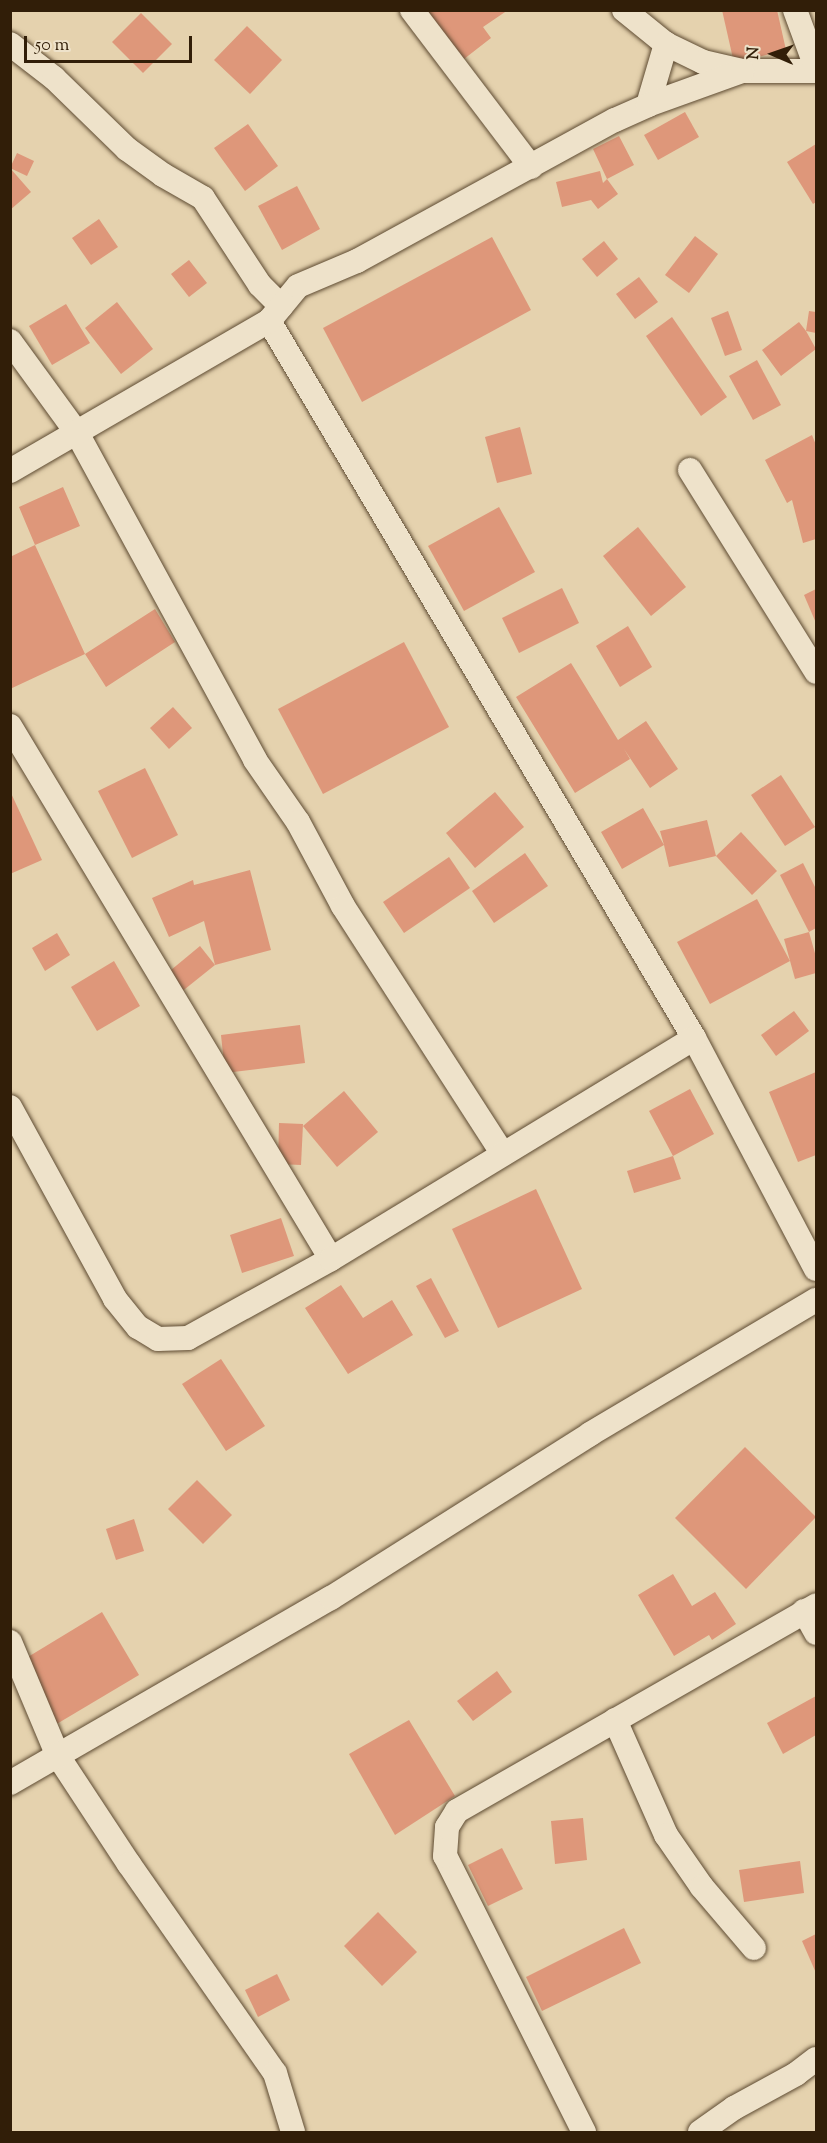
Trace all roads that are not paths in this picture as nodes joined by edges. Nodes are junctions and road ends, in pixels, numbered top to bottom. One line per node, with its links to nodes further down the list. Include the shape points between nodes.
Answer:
1 (412, 10): 9 (street)
2 (624, 10): 5 (street)
3 (795, 10): 6 (street)
4 (10, 44): 10 (street, via 54,78 127,149 203,198)
5 (666, 44): 7 (street, via 703,62); 8 (street)
6 (816, 69): 7 (street)
7 (741, 72): 8 (street)
8 (648, 105): 9 (street)
9 (531, 167): 10 (street, via 357,261 298,286)
10 (275, 314): 12 (street); 17 (street)
11 (10, 341): 12 (street)
12 (77, 433): 14 (street); 19 (street, via 255,760 298,822 343,906)
13 (690, 470): 15 (street)
14 (10, 471)
15 (816, 672)
16 (10, 726): 20 (street)
17 (694, 1038): 19 (street); 21 (street)
18 (10, 1107): 20 (street, via 115,1299 138,1327 158,1339 188,1338)
19 (503, 1154): 20 (street)
20 (331, 1259)
21 (816, 1269)
22 (816, 1300): 27 (street, via 590,1434 331,1598)
23 (810, 1608): 24 (street); 26 (street)
24 (816, 1634)
25 (10, 1642): 27 (street)
26 (615, 1720): 29 (street, via 666,1835 702,1887); 32 (street, via 457,1811 447,1827 445,1856)
27 (58, 1756): 28 (street); 31 (street, via 275,2073)
28 (10, 1783)
29 (754, 1948)
30 (816, 2059): 33 (street)
31 (293, 2133)
32 (584, 2133)
33 (700, 2133)

